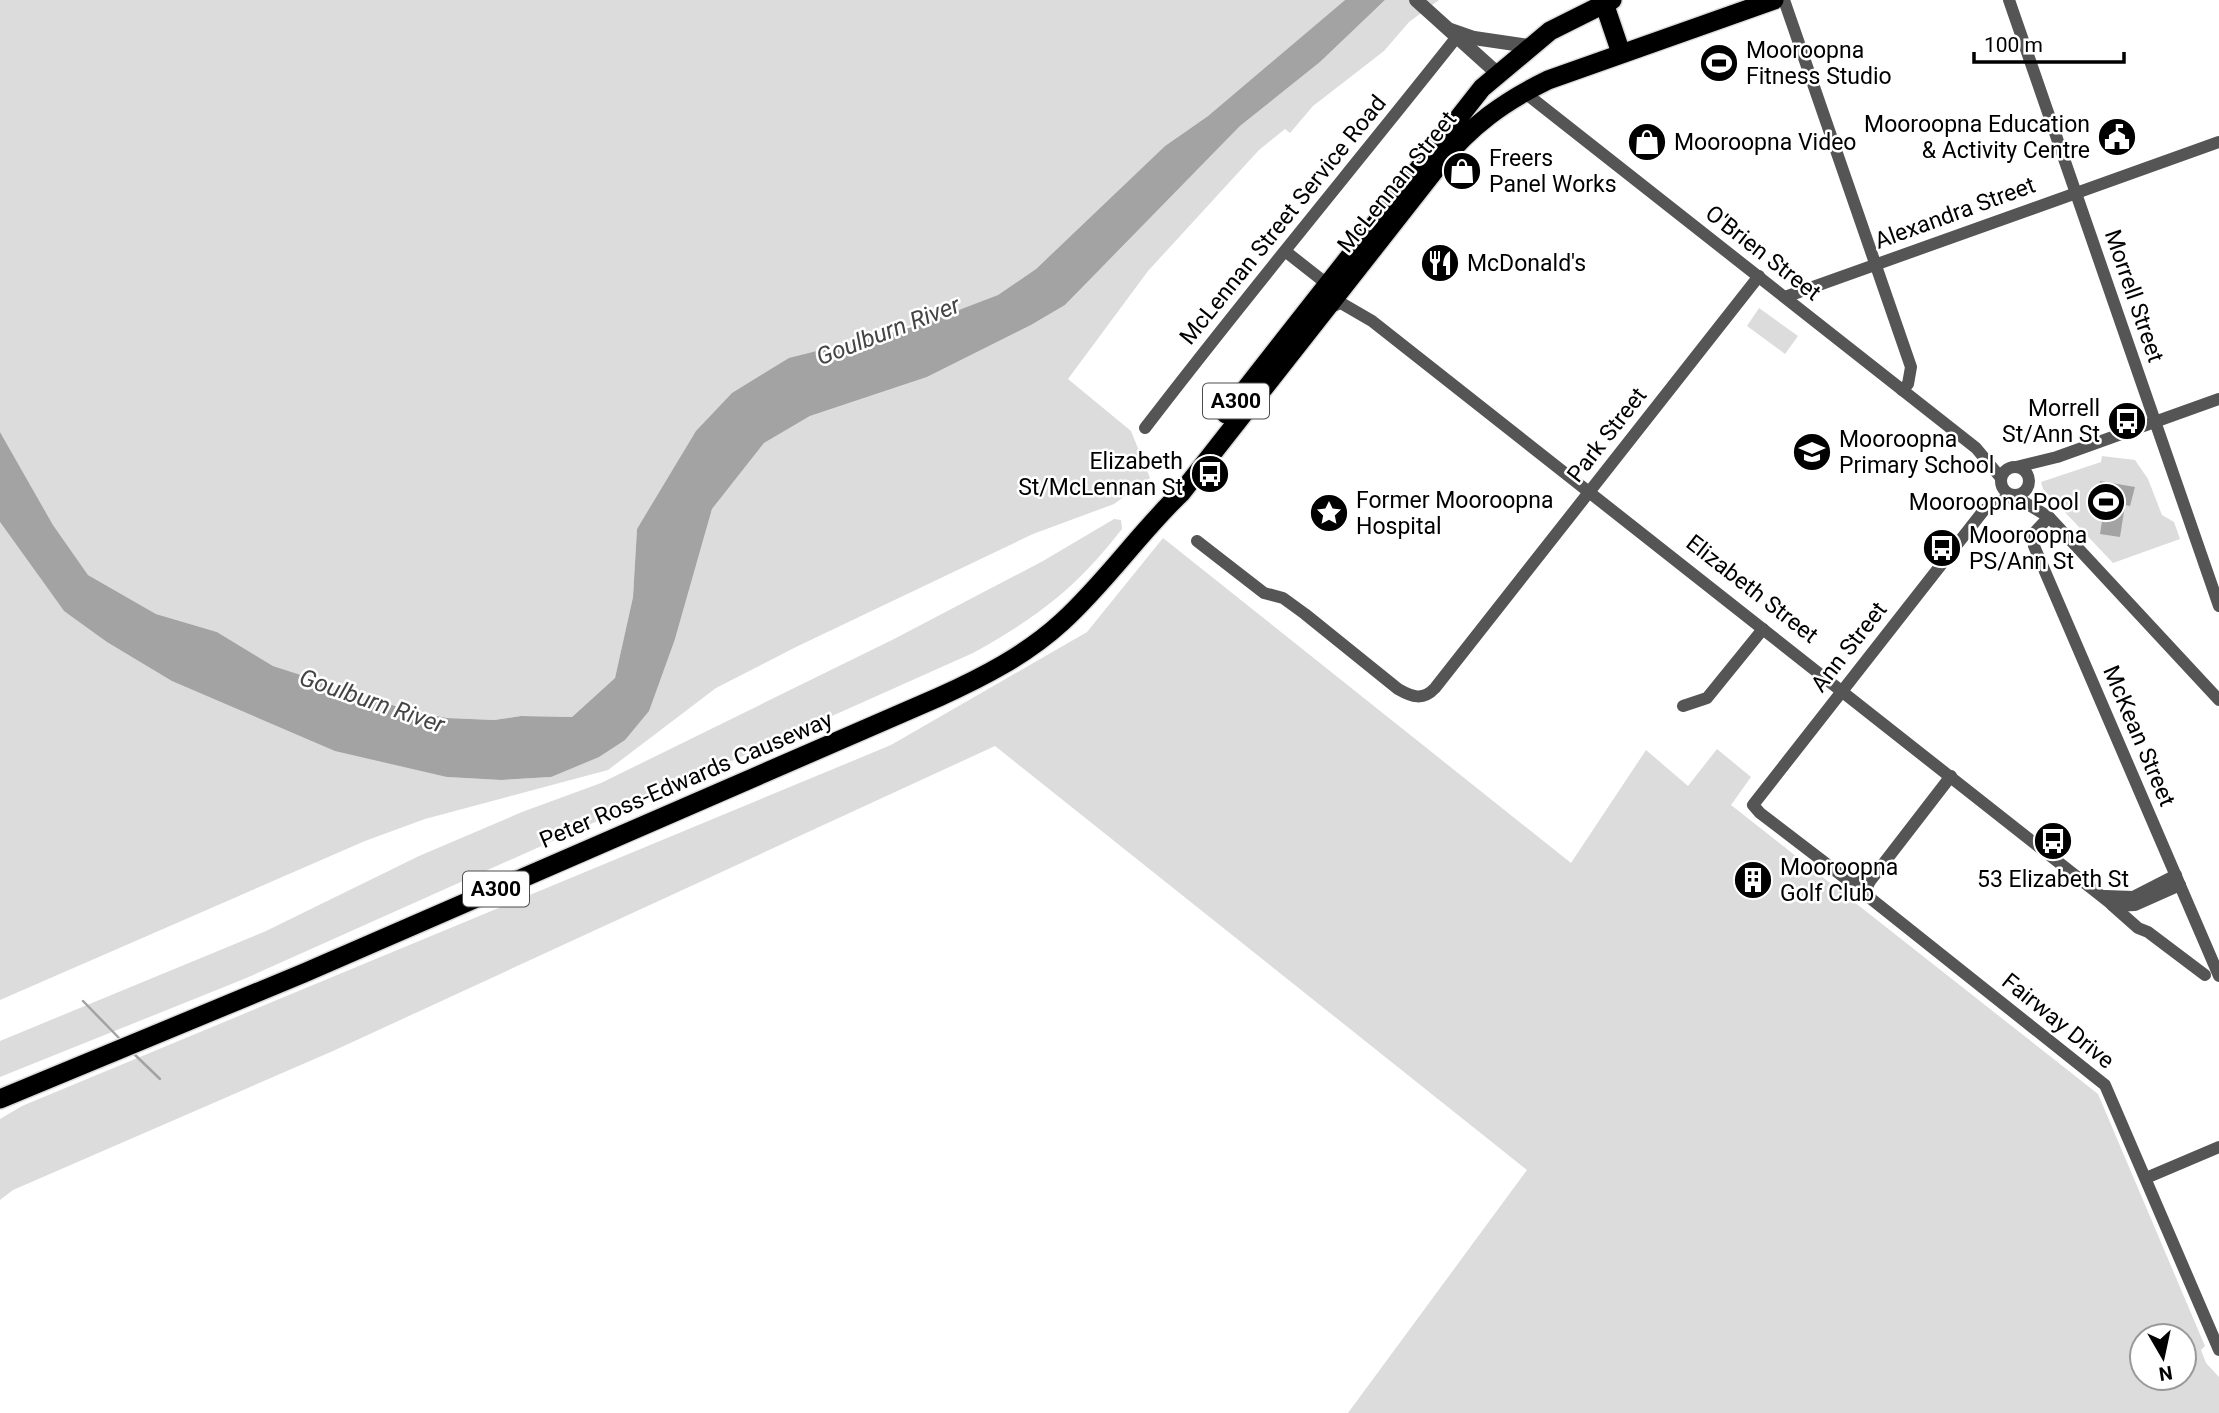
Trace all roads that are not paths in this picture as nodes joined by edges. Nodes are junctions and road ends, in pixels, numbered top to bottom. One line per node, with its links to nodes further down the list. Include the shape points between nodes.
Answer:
1 (1774, 0): 9 (highway, McLennan Street / A300)
2 (1784, 0): 15 (street)
3 (2009, 0): 13 (street, Morrell Street)
4 (1607, 1): 8 (highway, McLennan Street / A300, via 1576,15); 9 (highway)
5 (1422, 4): 6 (street)
6 (1444, 26): 7 (street); 8 (street, via 1474,38)
7 (1456, 38): 10 (street); 14 (street, McLennan Street Service Road)
8 (1530, 46): 10 (highway, McLennan Street / A300)
9 (1622, 53): 11 (highway, McLennan Street / A300)
10 (1497, 73): 11 (highway); 17 (highway, McLennan Street / A300)
11 (1524, 92): 16 (street, O'Brien Street); 17 (highway, McLennan Street / A300, via 1465,133)
12 (2219, 142): 13 (street, Alexandra Street)
13 (2075, 192): 15 (street, Alexandra Street); 23 (street, Morrell Street)
14 (1285, 251): 17 (street, Elizabeth Street); 24 (street, McLennan Street Service Road)
15 (1877, 263): 18 (street, Alexandra Street); 21 (street, via 1912,367)
16 (1759, 276): 18 (street, O'Brien Street); 30 (street, Park Street)
17 (1334, 287): 19 (highway, McLennan Street / A300); 20 (street, Elizabeth Street, via 1363,308); 34 (highway, McLennan Street / A300, via 1171,486)
18 (1785, 297): 21 (street, O'Brien Street)
19 (1326, 309): 20 (street, Elizabeth Street, via 1341,303); 34 (highway, McLennan Street / A300, via 1182,492)
20 (1372, 321): 30 (street, Elizabeth Street)
21 (1902, 390): 25 (street, O'Brien Street)
22 (2219, 399): 23 (street)
23 (2155, 422): 26 (street); 37 (street, Morrell Street)
24 (1145, 428)
25 (1976, 448): 27 (street, O'Brien Street); 28 (street, O'Brien Street)
26 (2057, 457): 27 (street); 29 (street)
27 (2015, 467): 28 (street); 29 (street, via 2026,472)
28 (2001, 479): 31 (street, via 2002,488); 32 (street, Ann Street)
29 (2029, 481): 31 (street, via 2025,491); 33 (street)
30 (1588, 491): 35 (street, Park Street, via 1432,691 1416,697 1401,691 1305,614 1283,598 1264,593); 38 (street, Elizabeth Street)
31 (2013, 495): 32 (street, Ann Street, via 1991,504); 33 (street)
32 (1979, 516): 39 (street, Ann Street)
33 (2049, 517): 40 (street); 44 (street, McKean Street, via 2033,534 2034,546)
34 (1152, 522): 36 (highway, McLennan Street / A300)
35 (1197, 541)
36 (1127, 553): 48 (highway, Peter Ross-Edwards Causeway / A300, via 1060,624 1018,656 939,697 193,1020)
37 (2219, 606)
38 (1763, 629): 39 (street, Elizabeth Street); 41 (street, via 1707,698)
39 (1843, 690): 42 (street, Elizabeth Street); 43 (street, Ann Street, via 1753,804 1844,878)
40 (2219, 700)
41 (1684, 706)
42 (1951, 776): 43 (street); 45 (street, Elizabeth Street)
43 (1871, 880): 50 (street, Fairway Drive, via 1872,901 2102,1081)
44 (2178, 880): 45 (street, Elizabeth Street, via 2125,908); 47 (street, McKean Street)
45 (2102, 894): 46 (street, Elizabeth Street, via 2138,928)
46 (2205, 975)
47 (2219, 976)
48 (0, 1098)
49 (2219, 1147): 50 (street)
50 (2146, 1178): 51 (street, Fairway Drive)
51 (2219, 1350)

